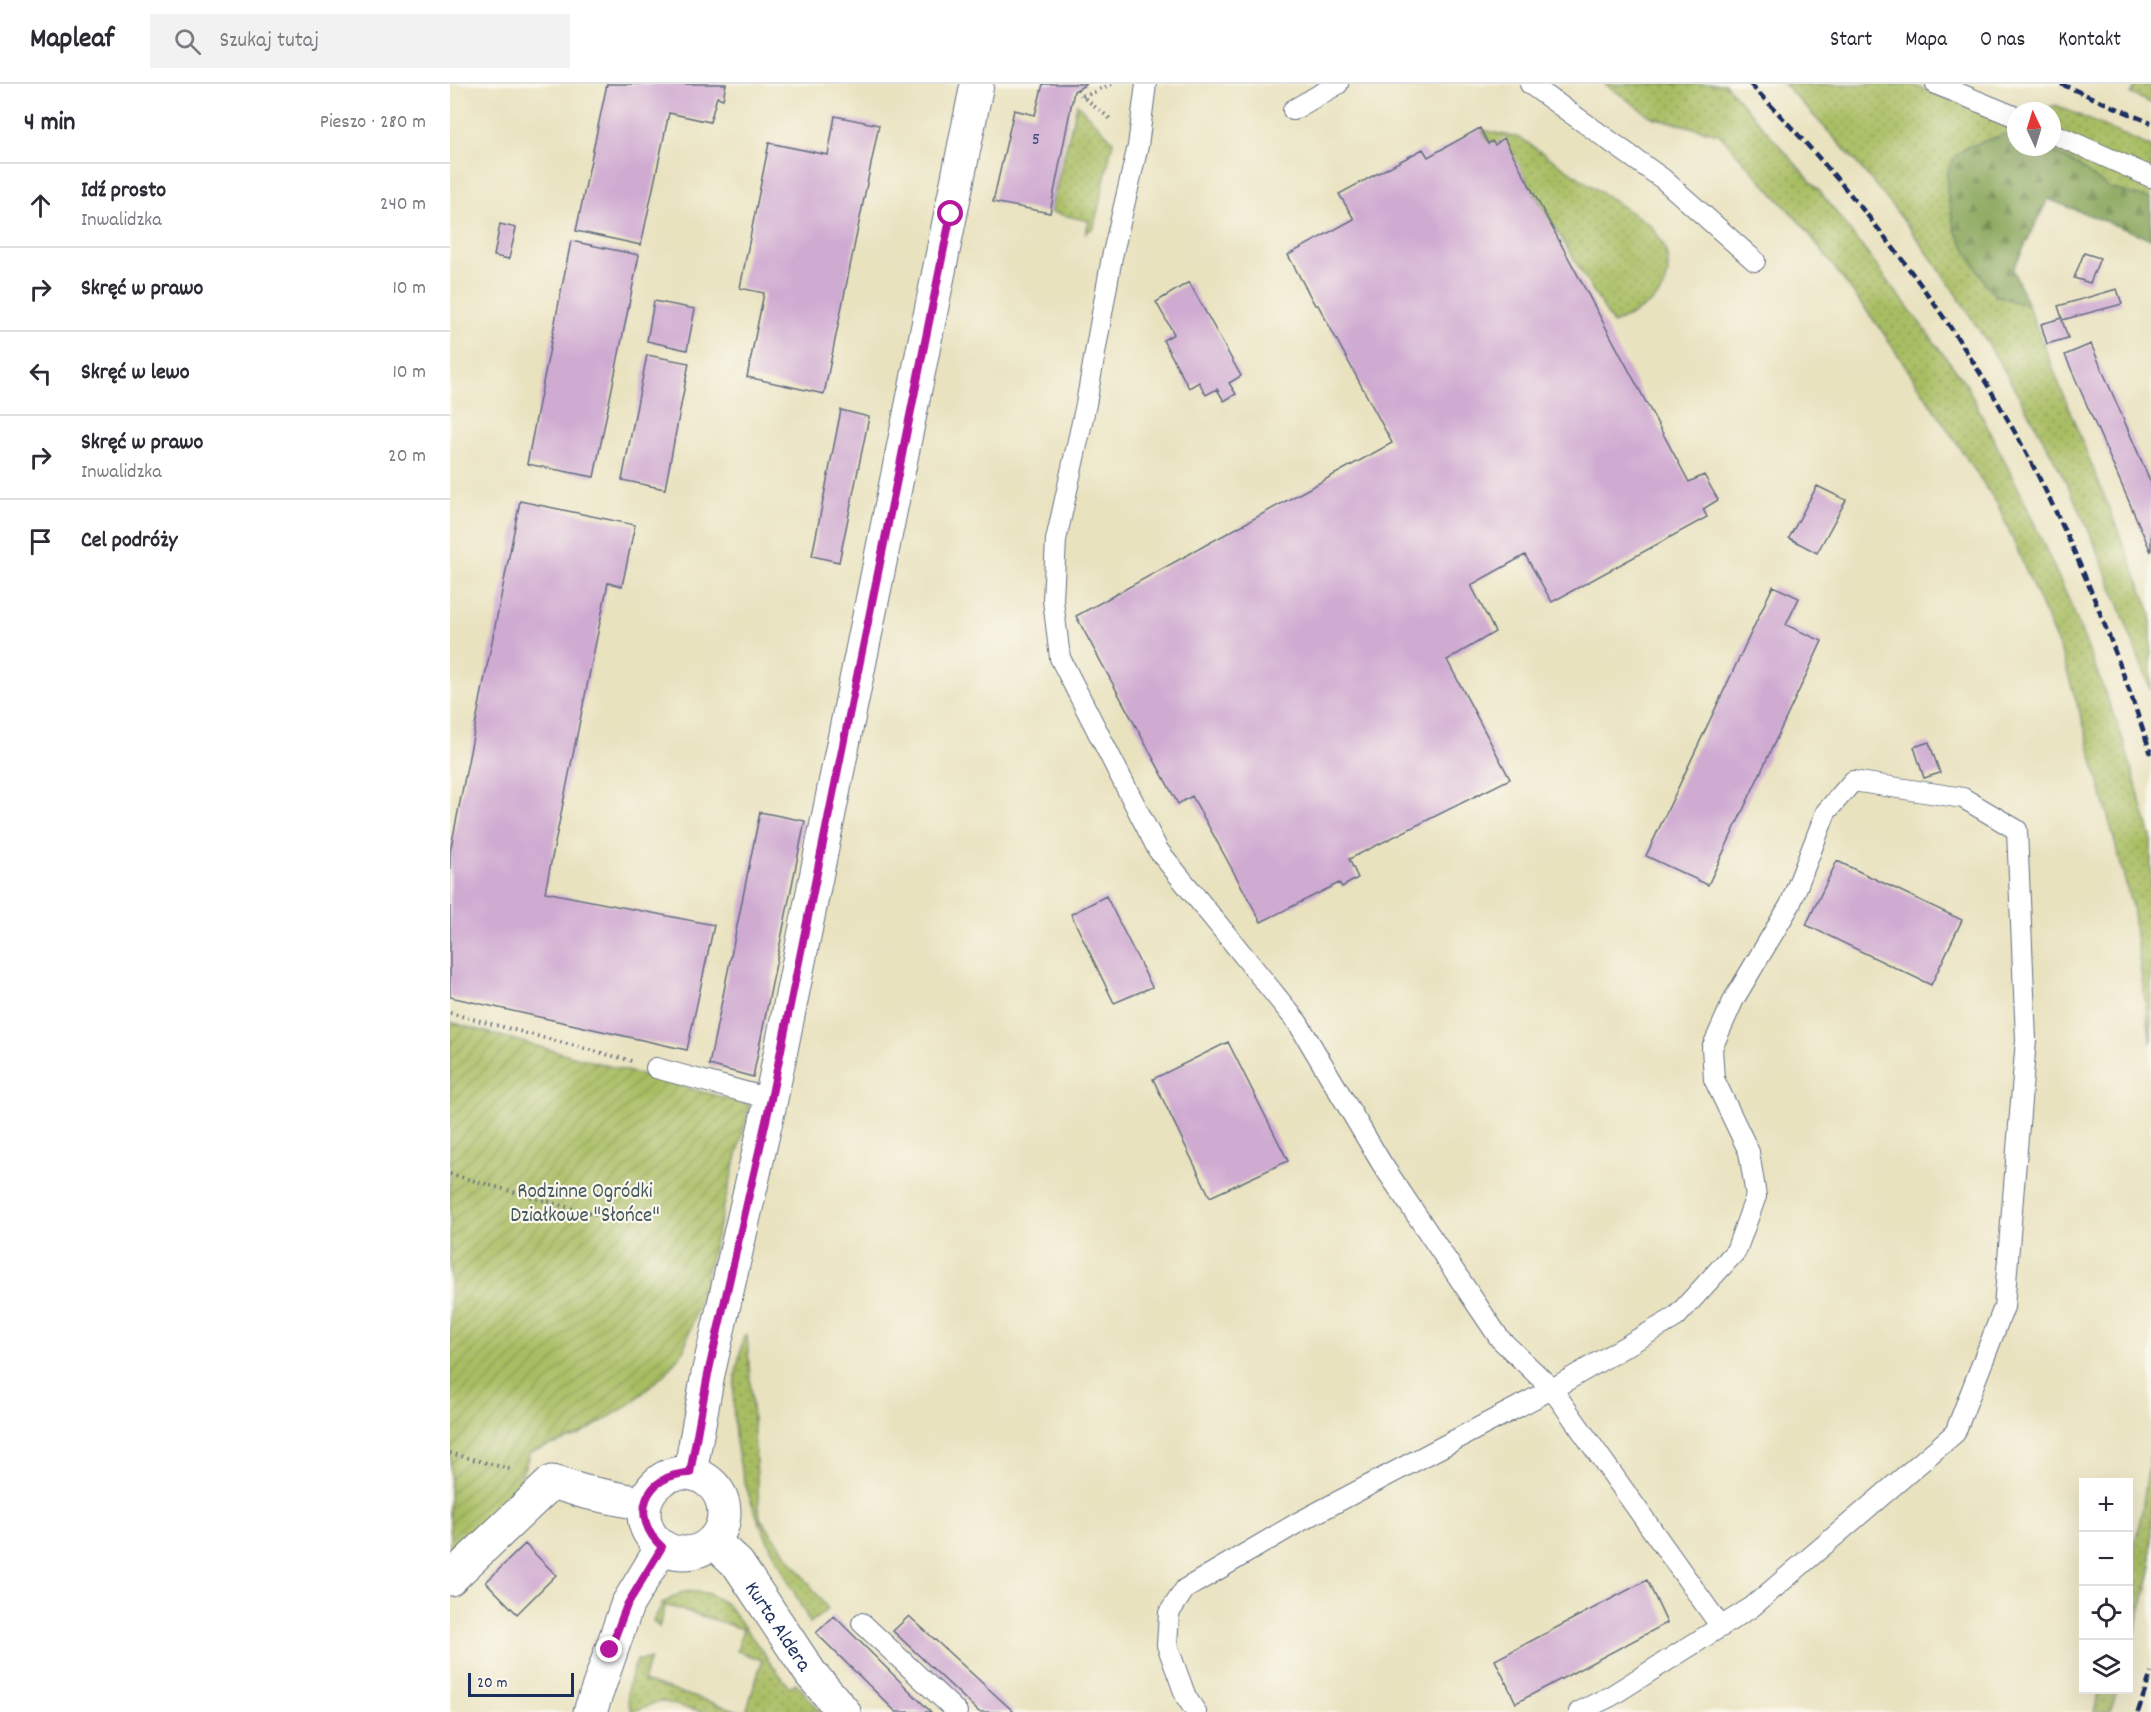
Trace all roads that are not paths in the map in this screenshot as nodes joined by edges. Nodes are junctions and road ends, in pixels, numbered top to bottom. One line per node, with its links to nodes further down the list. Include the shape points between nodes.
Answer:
1 (977, 84): 12 (street)
2 (1146, 84): 13 (lane, via 1138,146 1056,540 1053,600 1060,658 1158,850 1298,1023 1382,1164 1500,1339)
3 (1338, 84): 6 (lane)
4 (1530, 84): 10 (lane, via 1663,179)
5 (1936, 84): 7 (lane)
6 (1293, 110)
7 (2007, 113)
8 (2061, 137): 9 (lane)
9 (2151, 177)
10 (1755, 261)
11 (656, 1068): 12 (lane)
12 (771, 1099): 14 (street, via 708,1374)
13 (1552, 1389): 20 (lane); 20 (lane, via 1676,1317 1736,1251 1756,1196 1749,1152 1714,1079 1712,1048 1734,999 1790,905 1826,812 1853,781 1963,798 2017,830 2026,1040 2004,1307 1955,1433 1752,1607); 24 (lane, via 1299,1522 1185,1589 1169,1613 1167,1645 1186,1697)
14 (690, 1473): 15 (street, via 676,1473 663,1479 653,1487); 16 (street, via 715,1487 723,1501 723,1523)
15 (644, 1504): 17 (street, via 645,1526); 18 (street, via 552,1482)
16 (713, 1541): 17 (street, via 689,1554); 22 (street, Kurta Aldera, via 738,1564 811,1674)
17 (662, 1547): 21 (street, via 627,1605)
18 (450, 1579)
19 (862, 1623): 23 (lane)
20 (1721, 1627): 25 (lane)
21 (590, 1712)
22 (844, 1712)
23 (957, 1712)
24 (1196, 1712)
25 (1579, 1712)

